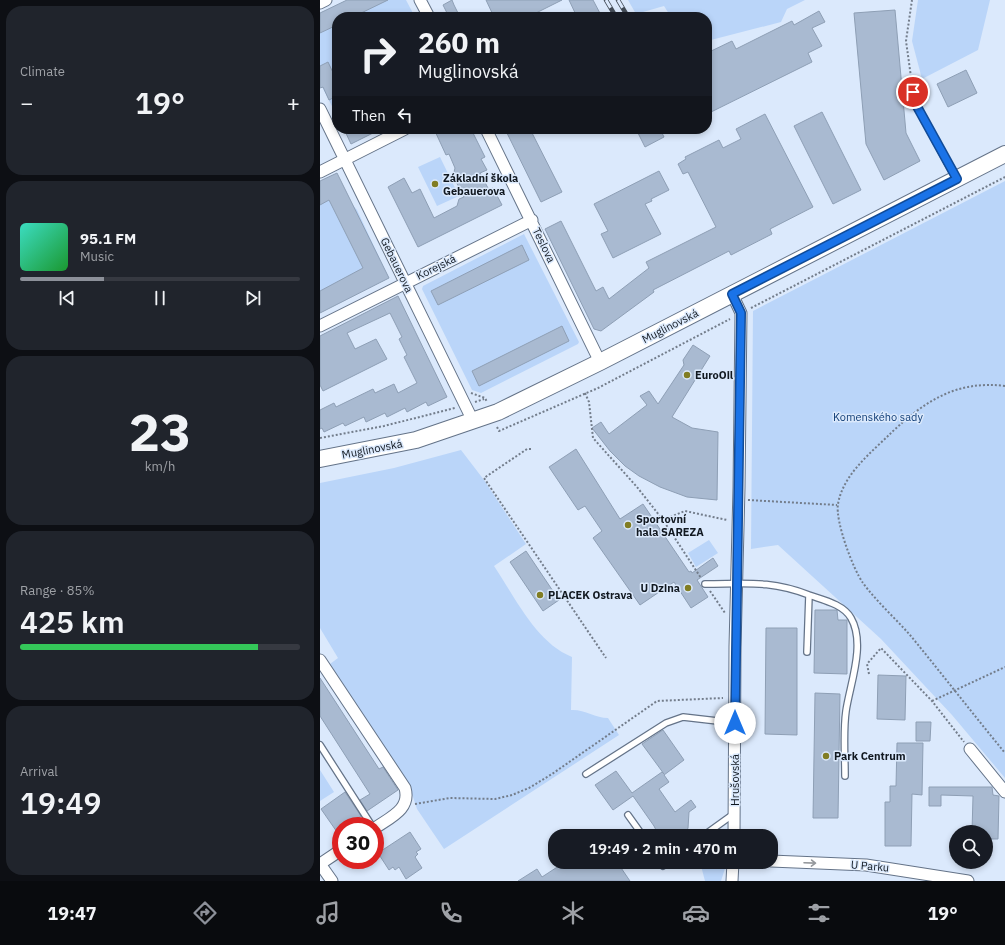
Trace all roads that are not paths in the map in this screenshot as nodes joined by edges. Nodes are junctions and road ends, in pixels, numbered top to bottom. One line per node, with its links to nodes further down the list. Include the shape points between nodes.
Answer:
1 (326, 0): 3 (street)
2 (420, 0): 4 (street)
3 (320, 3)
4 (426, 12)
5 (912, 84): 14 (lane, via 914,101)
6 (320, 109): 7 (street, Gebauerova)
7 (332, 132)
8 (333, 134): 12 (street, Gebauerova)
9 (395, 134): 12 (street)
10 (489, 134): 15 (street, Teslova)
11 (1005, 154): 14 (main road, Muglinovská)
12 (346, 159): 13 (street); 16 (street, Gebauerova)
13 (320, 172)
14 (957, 179): 17 (main road, Muglinovská)
15 (532, 220): 16 (street, Korejská); 19 (street, Teslova)
16 (405, 283): 18 (street, Korejská); 20 (street, Gebauerova)
17 (732, 294): 19 (main road, Muglinovská); 23 (street, Hrušovská, via 741,313)
18 (320, 326)
19 (600, 362): 20 (main road, Muglinovská, via 498,412)
20 (473, 421): 21 (main road, Muglinovská, via 416,440)
21 (320, 459)
22 (705, 584): 23 (lane)
23 (737, 584): 24 (lane, via 758,582 787,586); 27 (street, Hrušovská)
24 (809, 595): 25 (lane); 31 (lane, via 836,604 851,617 856,633 854,679 846,712)
25 (807, 652)
26 (320, 660): 36 (street, via 405,788 405,805)
27 (735, 723): 30 (lane, via 683,717 666,724); 33 (street, Hrušovská)
28 (320, 745): 35 (lane)
29 (970, 749): 32 (street)
30 (586, 774)
31 (845, 776)
32 (1005, 792)
33 (735, 812): 38 (lane); 39 (street, Hrušovská)
34 (628, 815): 37 (lane)
35 (366, 817)
36 (384, 822)
37 (638, 829)
38 (712, 829)
39 (734, 829)
40 (332, 856): 42 (street)
41 (778, 861): 46 (street, U Parku, one-way to 46, via 866,865)
42 (320, 864): 44 (street)
43 (733, 869): 45 (street)
44 (332, 881)
45 (732, 881)
46 (968, 881)

